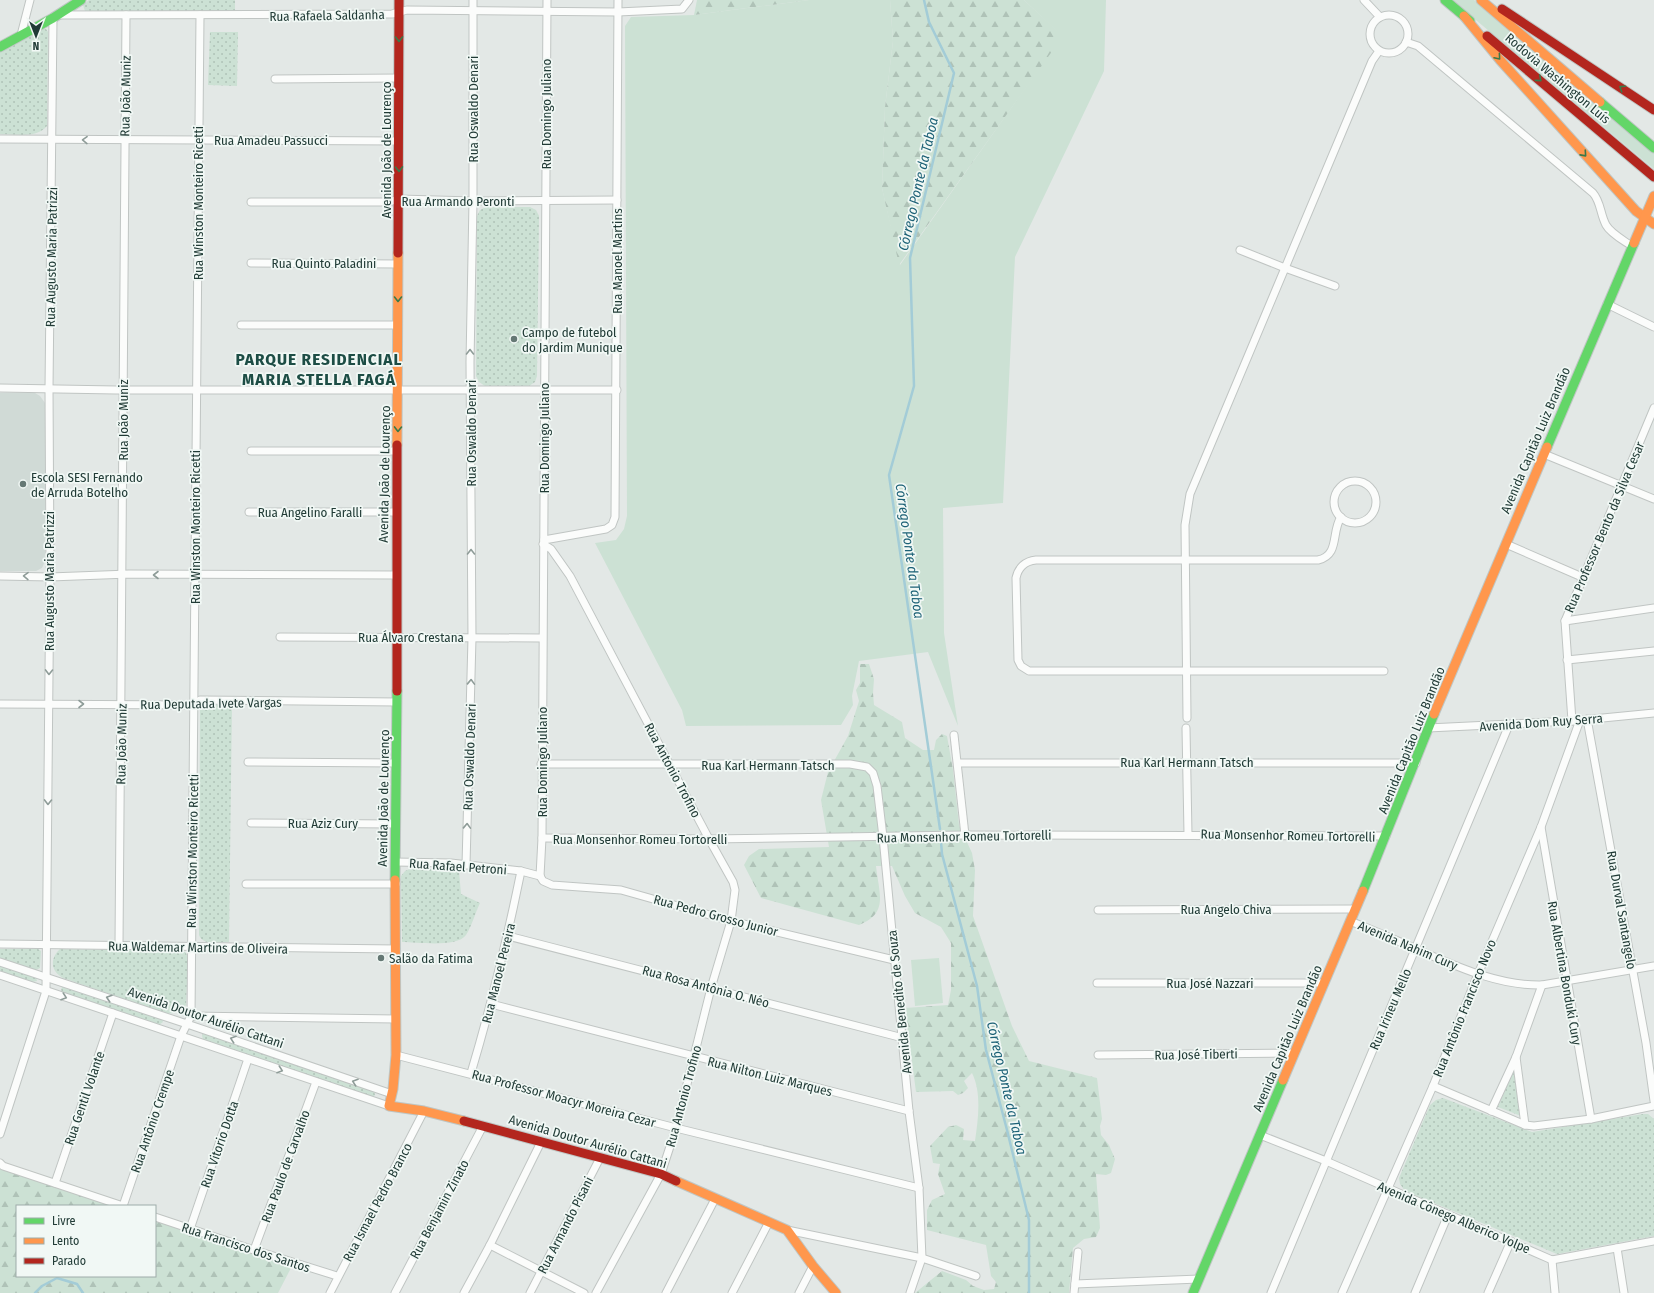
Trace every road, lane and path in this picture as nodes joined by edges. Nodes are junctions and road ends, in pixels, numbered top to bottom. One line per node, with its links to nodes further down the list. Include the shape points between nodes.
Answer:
1 (30, 0): 21 (street)
2 (81, 0): 18 (main road)
3 (399, 0): 12 (main road, Avenida João de Lourenço)
4 (473, 0): 13 (street, Rua Oswaldo Denari)
5 (547, 0): 14 (street, Rua Domingo Juliano)
6 (618, 0): 15 (street, Rua Manoel Martins)
7 (1364, 0): 20 (street)
8 (1445, 0): 19 (main road, Rodovia Washington Luís)
9 (1482, 0): 33 (main road, Rodovia Washington Luís)
10 (1488, 0): 27 (main road, one-way to 10)
11 (689, 1): 15 (street, Rua Rafaela Saldanha, via 682,9)
12 (399, 11): 13 (street, Rua Rafaela Saldanha); 17 (street, Rua Rafaela Saldanha, via 392,14); 26 (main road, Avenida João de Lourenço, one-way to 26)
13 (473, 11): 14 (street, Rua Rafaela Saldanha); 38 (street, Rua Oswaldo Denari)
14 (547, 11): 15 (street, Rua Rafaela Saldanha); 39 (street, Rua Domingo Juliano)
15 (618, 12): 37 (street, Rua Manoel Martins)
16 (126, 15): 17 (street, Rua Rafaela Saldanha); 18 (street, Rua Rafaela Saldanha); 30 (street, Rua João Muniz)
17 (200, 15): 31 (street, Rua Winston Monteiro Ricetti)
18 (55, 16): 21 (main road); 29 (street, Rua Augusto Maria Patrizzi)
19 (1464, 16): 34 (main road, Rodovia Washington Luís, one-way to 34); 41 (main road, one-way to 41, via 1582,152)
20 (1380, 17): 22 (street, via 1394,16 1402,21 1408,33); 24 (street, via 1369,31 1372,45)
21 (21, 35): 23 (main road)
22 (1406, 42): 24 (street, via 1401,50 1392,53); 43 (street, via 1418,46 1593,193 1610,230)
23 (0, 47)
24 (1379, 51): 47 (street, via 1369,68)
25 (275, 78): 26 (street)
26 (399, 78): 32 (main road, Avenida João de Lourenço)
27 (1654, 110)
28 (0, 140): 29 (street, Rua Amadeu Passucci)
29 (52, 140): 30 (street, Rua Amadeu Passucci, one-way to 29); 54 (street, Rua Augusto Maria Patrizzi)
30 (124, 140): 31 (street, Rua Amadeu Passucci); 55 (street, Rua João Muniz)
31 (199, 140): 32 (street, Rua Amadeu Passucci); 56 (street, Rua Winston Monteiro Ricetti)
32 (398, 141): 36 (main road, Avenida João de Lourenço, one-way to 36)
33 (1654, 148)
34 (1651, 174)
35 (1654, 196): 41 (main road, Avenida Capitão Luiz Brandão)
36 (399, 199): 38 (street, Rua Armando Peronti); 40 (street, Rua Armando Peronti, via 389,202); 46 (main road, Avenida João de Lourenço)
37 (617, 200): 39 (street, Rua Armando Peronti); 59 (street, Rua Manoel Martins)
38 (473, 201): 39 (street, Rua Armando Peronti); 58 (street, Rua Oswaldo Denari, one-way to 38)
39 (546, 201): 60 (street, Rua Domingo Juliano)
40 (251, 202)
41 (1645, 219): 42 (main road); 43 (main road, Avenida Capitão Luiz Brandão)
42 (1654, 224)
43 (1633, 247): 49 (main road, Avenida Capitão Luiz Brandão)
44 (1240, 250): 47 (street)
45 (251, 263): 46 (street, Rua Quinto Paladini)
46 (398, 264): 51 (main road, Avenida João de Lourenço, one-way to 51)
47 (1285, 268): 48 (street); 72 (street, via 1193,483 1186,515)
48 (1335, 286)
49 (1607, 304): 52 (street); 64 (main road, Avenida Capitão Luiz Brandão)
50 (241, 325): 51 (street)
51 (398, 325): 57 (main road, Avenida João de Lourenço)
52 (1654, 326)
53 (0, 388): 54 (street)
54 (49, 389): 55 (street); 77 (street, Rua Augusto Maria Patrizzi)
55 (123, 390): 56 (street); 73 (street, Rua João Muniz)
56 (196, 390): 57 (street); 74 (street, Rua Winston Monteiro Ricetti)
57 (398, 390): 58 (street); 63 (main road, Avenida João de Lourenço, one-way to 63)
58 (471, 390): 60 (street); 83 (street, Rua Oswaldo Denari, one-way to 58)
59 (617, 390): 60 (street); 70 (street, Rua Manoel Martins, via 614,521 606,529)
60 (544, 391): 70 (street, Rua Domingo Juliano)
61 (1654, 408): 65 (street, Rua Professor Bento da Silva Cesar)
62 (251, 451): 63 (street)
63 (397, 451): 68 (main road, Avenida João de Lourenço)
64 (1544, 454): 65 (street); 71 (main road, Avenida Capitão Luiz Brandão)
65 (1621, 486): 66 (street); 78 (street, Rua Professor Bento da Silva Cesar)
66 (1654, 499)
67 (249, 512): 68 (street, Rua Angelino Faralli)
68 (396, 512): 75 (main road, Avenida João de Lourenço)
69 (1341, 517): 69 (street, via 1349,522 1359,522 1368,518 1376,505 1375,495 1369,486 1350,481 1338,489 1334,503); 72 (street, via 1337,522 1334,547 1322,559)
70 (544, 542): 84 (street, Rua Domingo Juliano); 108 (street, Rua Antonio Trofino, via 570,576)
71 (1506, 544): 78 (street); 99 (main road, Avenida Capitão Luiz Brandão)
72 (1186, 560): 88 (street); 88 (street, via 1032,560 1021,566 1016,578 1018,660 1026,670)
73 (122, 574): 74 (street, one-way to 73); 77 (street); 92 (street, Rua João Muniz)
74 (195, 575): 75 (street); 93 (street, Rua Winston Monteiro Ricetti)
75 (396, 575): 82 (main road, Avenida João de Lourenço)
76 (0, 576): 77 (street, one-way to 76)
77 (50, 577): 91 (street, Rua Augusto Maria Patrizzi, one-way to 91)
78 (1582, 577): 80 (street, Rua Professor Bento da Silva Cesar)
79 (1654, 608): 80 (street)
80 (1565, 621): 86 (street, Rua Professor Bento da Silva Cesar)
81 (280, 637): 82 (street, Rua Álvaro Crestana)
82 (397, 637): 83 (street, Rua Álvaro Crestana); 89 (main road, Avenida João de Lourenço)
83 (472, 638): 84 (street, Rua Álvaro Crestana); 119 (street, Rua Oswaldo Denari, one-way to 83)
84 (542, 638): 106 (street, Rua Domingo Juliano)
85 (1654, 651): 86 (street)
86 (1567, 660): 96 (street, Rua Professor Bento da Silva Cesar)
87 (1384, 671): 88 (street)
88 (1186, 672): 95 (street)
89 (397, 702): 93 (street, Rua Deputada Ivete Vargas, via 200,700); 103 (main road, Avenida João de Lourenço)
90 (0, 704): 91 (street, Rua Deputada Ivete Vargas)
91 (48, 704): 92 (street, Rua Deputada Ivete Vargas, one-way to 92); 130 (street, Rua Augusto Maria Patrizzi, one-way to 130)
92 (121, 704): 93 (street, Rua Deputada Ivete Vargas); 131 (street, Rua João Muniz)
93 (194, 705): 132 (street, Rua Winston Monteiro Ricetti)
94 (1654, 714): 96 (street, Avenida Dom Ruy Serra)
95 (1187, 718)
96 (1580, 720): 97 (street, Avenida Dom Ruy Serra); 111 (street, Rua Antônio Francisco Novo); 138 (street, Rua Durval Santangelo)
97 (1509, 724): 99 (street, Avenida Dom Ruy Serra); 133 (street, Rua Irineu Mello)
98 (1186, 728): 102 (street)
99 (1428, 728): 105 (main road, Avenida Capitão Luiz Brandão)
100 (954, 735): 104 (street)
101 (248, 762): 103 (street)
102 (1186, 762): 104 (street, Rua Karl Hermann Tatsch); 105 (street, Rua Karl Hermann Tatsch); 113 (street)
103 (396, 763): 110 (main road, Avenida João de Lourenço)
104 (958, 763): 112 (street)
105 (1416, 763): 114 (main road, Avenida Capitão Luiz Brandão)
106 (541, 764): 108 (street, Rua Karl Hermann Tatsch); 116 (street, Rua Domingo Juliano)
107 (850, 764): 108 (street, Rua Karl Hermann Tatsch); 115 (street, Avenida Benedito de Souza, via 867,767 873,773)
108 (670, 765): 117 (street, Rua Antonio Trofino)
109 (251, 823): 110 (street, Rua Aziz Cury)
110 (395, 824): 118 (main road, Avenida João de Lourenço)
111 (1541, 827): 139 (street, Rua Antônio Francisco Novo); 142 (street, Rua Albertina Bonduki Cury)
112 (965, 834): 113 (street, Rua Monsenhor Romeu Tortorelli); 115 (street, Rua Monsenhor Romeu Tortorelli)
113 (1188, 834): 114 (street, Rua Monsenhor Romeu Tortorelli)
114 (1386, 836): 124 (main road, Avenida Capitão Luiz Brandão)
115 (883, 837): 117 (street, Rua Monsenhor Romeu Tortorelli); 135 (street, Avenida Benedito de Souza)
116 (542, 838): 117 (street, Rua Monsenhor Romeu Tortorelli); 121 (street, Rua Domingo Juliano)
117 (709, 839): 126 (street, Rua Antonio Trofino, via 733,882 735,890)
118 (395, 862): 119 (street, Rua Rafael Petroni); 123 (main road, Avenida João de Lourenço)
119 (466, 865): 120 (street, Rua Rafael Petroni)
120 (521, 871): 121 (street, Rua Rafael Petroni); 128 (street, Rua Manoel Pereira)
121 (540, 876): 126 (street, Rua Pedro Grosso Junior, via 543,881 552,885 621,890)
122 (246, 884): 123 (street)
123 (396, 884): 134 (main road, Avenida João de Lourenço)
124 (1355, 909): 125 (street, Rua Angelo Chiva); 127 (main road, Avenida Capitão Luiz Brandão)
125 (1098, 910)
126 (731, 921): 135 (street, Rua Pedro Grosso Junior); 146 (street, Rua Antonio Trofino)
127 (1350, 921): 133 (street, Avenida Nahim Cury); 144 (main road, Avenida Capitão Luiz Brandão)
128 (508, 936): 146 (street, Rua Rosa Antônia O. Néo); 148 (street, Rua Manoel Pereira)
129 (0, 944): 130 (street, Rua Waldemar Martins de Oliveira)
130 (46, 945): 131 (street, Rua Waldemar Martins de Oliveira); 141 (street, Rua Augusto Maria Patrizzi)
131 (119, 945): 132 (street, Rua Waldemar Martins de Oliveira)
132 (191, 947): 134 (street, Rua Waldemar Martins de Oliveira); 150 (street, Rua Winston Monteiro Ricetti)
133 (1415, 948): 139 (street, Avenida Nahim Cury); 181 (street, Rua Irineu Mello)
134 (396, 949): 151 (main road, Avenida João de Lourenço)
135 (894, 960): 154 (street, Avenida Benedito de Souza)
136 (0, 962): 141 (street, Avenida Doutor Aurélio Cattani)
137 (1654, 966): 138 (street, Avenida Nahim Cury)
138 (1633, 969): 142 (street, Avenida Nahim Cury); 165 (street, Rua Durval Santangelo)
139 (1478, 974): 145 (street, Avenida Nahim Cury, via 1524,986); 163 (street, Rua Antônio Francisco Novo)
140 (0, 976): 147 (street, Avenida Doutor Aurélio Cattani)
141 (46, 977): 147 (street, Rua Augusto Maria Patrizzi); 152 (street, Avenida Doutor Aurélio Cattani, one-way to 141)
142 (1566, 981): 145 (street, Avenida Nahim Cury); 173 (street, Rua Albertina Bonduki Cury)
143 (1097, 983): 144 (street, Rua José Nazzari)
144 (1324, 983): 155 (main road, Avenida Capitão Luiz Brandão)
145 (1542, 985): 159 (street)
146 (711, 988): 154 (street, Rua Rosa Antônia O. Néo); 158 (street, Rua Antonio Trofino)
147 (46, 991): 149 (street, Avenida Doutor Aurélio Cattani, one-way to 149); 169 (street, Rua Augusto Maria Patrizzi)
148 (491, 1004): 158 (street, Rua Nilton Luiz Marques); 161 (street, Rua Manoel Pereira)
149 (113, 1013): 153 (street, Avenida Doutor Aurélio Cattani); 184 (street, Rua Gentil Volante)
150 (191, 1016): 151 (street); 152 (street, Rua Winston Monteiro Ricetti)
151 (396, 1019): 156 (main road, Avenida João de Lourenço)
152 (187, 1024): 153 (street, Rua Winston Monteiro Ricetti); 164 (street, Avenida Doutor Aurélio Cattani, one-way to 152)
153 (181, 1036): 160 (street, Avenida Doutor Aurélio Cattani); 189 (street, Rua Antônio Crempe)
154 (903, 1038): 171 (street, Avenida Benedito de Souza)
155 (1294, 1053): 157 (street, Rua José Tiberti); 178 (main road, Avenida Capitão Luiz Brandão)
156 (396, 1055): 161 (street, Rua Professor Moacyr Moreira Cezar); 164 (main road, Avenida João de Lourenço)
157 (1098, 1055)
158 (694, 1056): 171 (street, Rua Nilton Luiz Marques); 176 (street, Rua Antonio Trofino)
159 (1516, 1057): 172 (street); 174 (street)
160 (248, 1059): 162 (street, Avenida Doutor Aurélio Cattani, one-way to 162); 193 (street, Rua Vitorio Dotta)
161 (471, 1073): 176 (street, Rua Professor Moacyr Moreira Cezar)
162 (316, 1082): 166 (street, Avenida Doutor Aurélio Cattani); 199 (street, Rua Paulo de Carvalho)
163 (1433, 1086): 172 (street); 186 (street, Rua Antônio Francisco Novo)
164 (392, 1094): 166 (main road)
165 (1654, 1101)
166 (389, 1106): 170 (main road, Avenida Doutor Aurélio Cattani)
167 (1654, 1106): 173 (street)
168 (0, 1107): 169 (street)
169 (7, 1110): 177 (street, Rua Augusto Maria Patrizzi)
170 (424, 1111): 175 (main road, Avenida Doutor Aurélio Cattani); 205 (street, Rua Ismael Pedro Branco)
171 (909, 1111): 185 (street, Avenida Benedito de Souza)
172 (1491, 1111): 174 (street)
173 (1591, 1119): 174 (street)
174 (1525, 1125)
175 (483, 1126): 179 (main road, Avenida Doutor Aurélio Cattani); 210 (street, Rua Benjamin Zinato)
176 (676, 1128): 183 (street, Rua Antonio Trofino); 185 (street, Rua Professor Moacyr Moreira Cezar)
177 (0, 1134)
178 (1260, 1135): 181 (street, Avenida Cônego Alberico Volpe); 207 (main road, Avenida Capitão Luiz Brandão)
179 (541, 1142): 180 (main road, Avenida Doutor Aurélio Cattani); 197 (street)
180 (600, 1158): 183 (main road, Avenida Doutor Aurélio Cattani); 204 (street, Rua Armando Pisani)
181 (1326, 1161): 186 (street, Avenida Cônego Alberico Volpe); 222 (street, Rua Irineu Mello)
182 (1, 1164): 184 (street)
183 (661, 1174): 187 (main road, Avenida Doutor Aurélio Cattani); 214 (street, Rua Antonio Trofino)
184 (55, 1183): 188 (street)
185 (919, 1188): 201 (street, Avenida Benedito de Souza)
186 (1388, 1189): 190 (street, Avenida Cônego Alberico Volpe); 223 (street, Rua Antônio Francisco Novo)
187 (715, 1199): 192 (main road, Avenida Doutor Aurélio Cattani); 215 (street)
188 (120, 1205)
189 (123, 1205)
190 (1448, 1215): 195 (street, Avenida Cônego Alberico Volpe); 224 (street)
191 (156, 1217): 193 (street, Rua Francisco dos Santos)
192 (769, 1222): 194 (main road, Avenida Doutor Aurélio Cattani); 216 (street)
193 (190, 1229): 199 (street, Rua Francisco dos Santos)
194 (787, 1230): 201 (street); 203 (main road)
195 (1511, 1241): 202 (street, Avenida Cônego Alberico Volpe); 225 (street)
196 (1654, 1241): 198 (street)
197 (490, 1245): 204 (street); 211 (street)
198 (1617, 1248): 202 (street); 227 (street)
199 (254, 1250): 205 (street, Rua Francisco dos Santos)
200 (1078, 1252): 208 (street)
201 (922, 1258): 206 (street); 219 (street)
202 (1552, 1260): 226 (street)
203 (813, 1266): 217 (street); 218 (main road)
204 (541, 1271): 212 (street, Rua Armando Pisani); 213 (street)
205 (338, 1276): 209 (street, Rua Ismael Pedro Branco)
206 (976, 1276)
207 (1199, 1279): 208 (street); 221 (main road, Avenida Capitão Luiz Brandão)
208 (1075, 1284): 220 (street)
209 (330, 1293)
210 (395, 1293)
211 (464, 1293)
212 (530, 1293)
213 (584, 1293)
214 (596, 1293)
215 (666, 1293)
216 (732, 1293)
217 (799, 1293)
218 (836, 1293)
219 (910, 1293)
220 (1074, 1293)
221 (1193, 1293)
222 (1270, 1293)
223 (1342, 1293)
224 (1415, 1293)
225 (1488, 1293)
226 (1555, 1293)
227 (1624, 1293)

